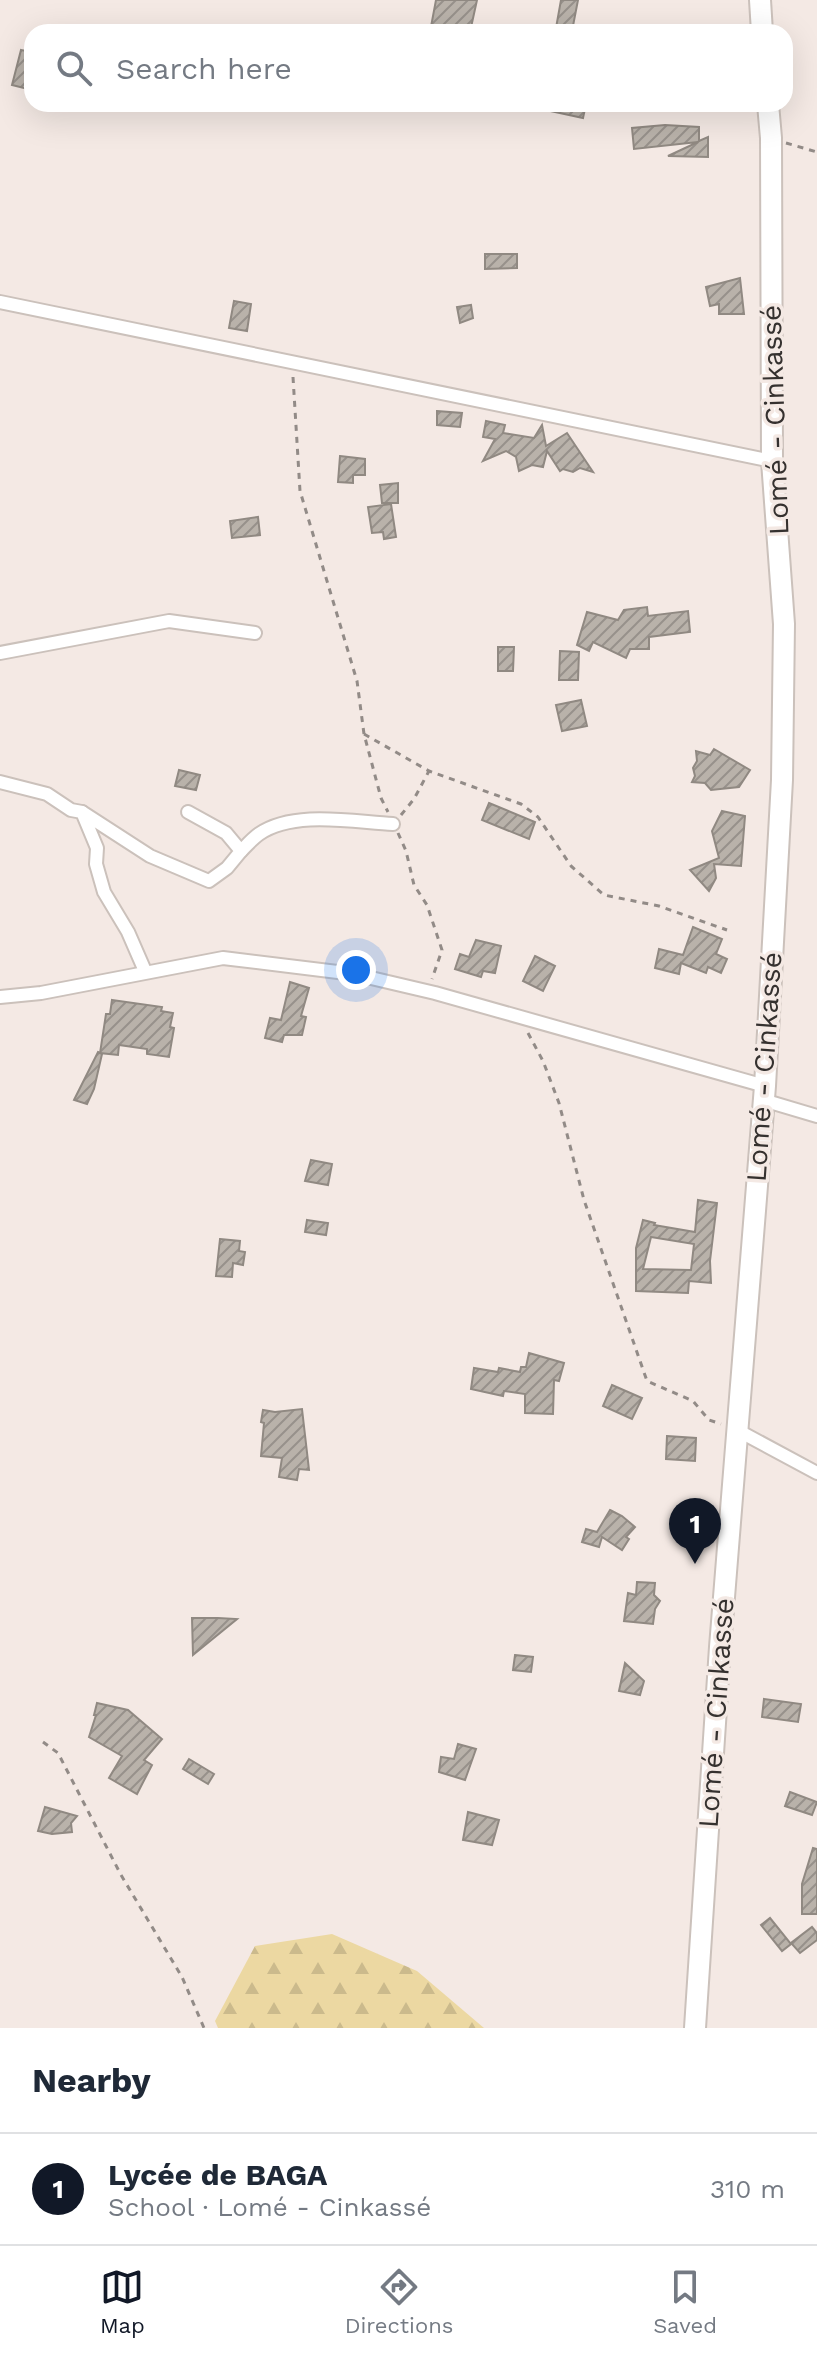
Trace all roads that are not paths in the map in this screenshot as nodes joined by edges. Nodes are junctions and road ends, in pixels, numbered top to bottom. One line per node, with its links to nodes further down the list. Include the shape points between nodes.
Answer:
1 (760, 0): 2 (highway)
2 (762, 24)
3 (769, 112): 5 (highway, Lomé - Cinkassé)
4 (0, 302): 5 (street)
5 (772, 461): 15 (highway, Lomé - Cinkassé, via 784,700)
6 (255, 633): 7 (street, via 169,621)
7 (0, 653)
8 (0, 782): 9 (street, via 47,794)
9 (82, 812): 12 (street, via 150,856 209,881); 13 (street, via 97,848 104,892)
10 (188, 812): 12 (street, via 226,833)
11 (393, 824): 12 (street, via 323,818 279,825)
12 (241, 851)
13 (145, 971): 14 (street); 15 (street, via 223,958 354,974 519,1015)
14 (0, 997)
15 (764, 1093): 16 (street); 17 (highway, Lomé - Cinkassé)
16 (817, 1116)
17 (737, 1430): 18 (street); 19 (highway, Lomé - Cinkassé)
18 (817, 1473)
19 (695, 2028)

